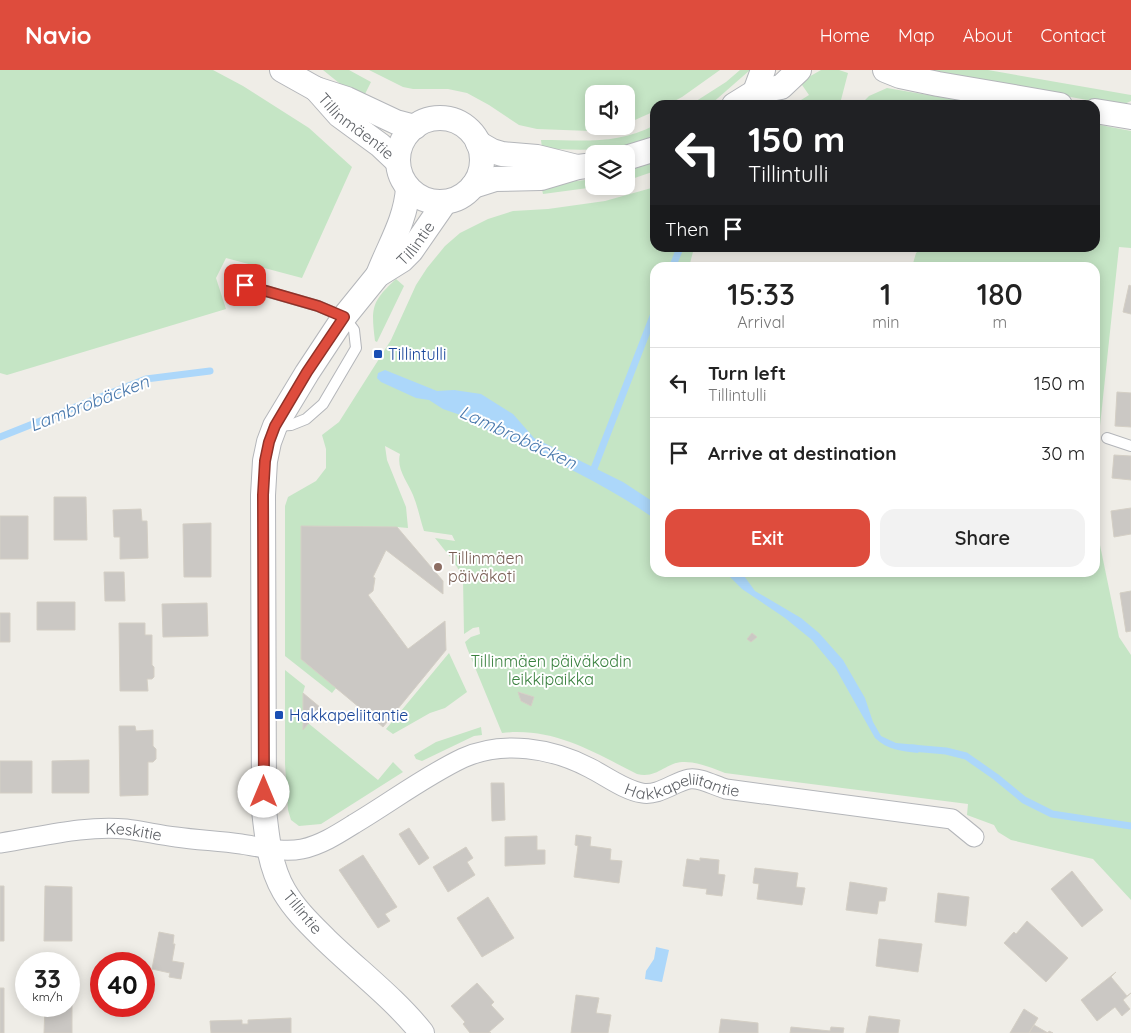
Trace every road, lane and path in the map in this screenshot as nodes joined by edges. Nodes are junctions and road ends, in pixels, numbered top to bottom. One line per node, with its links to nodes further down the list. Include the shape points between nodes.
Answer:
1 (282, 70): 5 (street, Tillinmäentie)
2 (763, 70): 6 (street)
3 (799, 70): 6 (street, via 781,87)
4 (885, 70): 8 (street, via 938,84)
5 (316, 89): 11 (street, Tillinmäentie, via 347,99 396,122); 15 (street, Tillinmäentie, via 338,115)
6 (755, 92): 7 (street)
7 (742, 100)
8 (1031, 100)
9 (1100, 112): 10 (street)
10 (1131, 117)
11 (416, 126): 12 (street, via 435,119 456,122); 15 (street, via 402,142)
12 (478, 143): 16 (street, via 502,154); 18 (street, via 482,165)
13 (650, 151): 14 (street)
14 (635, 155)
15 (398, 162): 19 (street)
16 (585, 166)
17 (585, 166): 18 (street, via 541,178 495,179)
18 (473, 186): 20 (street, via 465,194)
19 (408, 188): 20 (street, via 425,199); 21 (street, Tillintie, via 399,230)
20 (445, 202): 21 (street, Tillintie, via 411,251)
21 (378, 275): 23 (street, Tillintie)
22 (230, 281): 23 (lane, via 318,306)
23 (344, 317): 28 (street, Tillintie, via 275,426 265,461 264,810)
24 (1107, 438): 25 (lane)
25 (1131, 446)
26 (974, 837): 28 (street, Hakkapeliitantie, via 952,819 726,789 699,780 690,779 644,794 557,754 522,748 465,757 330,838 302,849)
27 (0, 843): 28 (street, Keskitie, via 83,829 126,829)
28 (268, 850): 29 (street, Tillintie, via 278,879 294,906)
29 (422, 1033)

